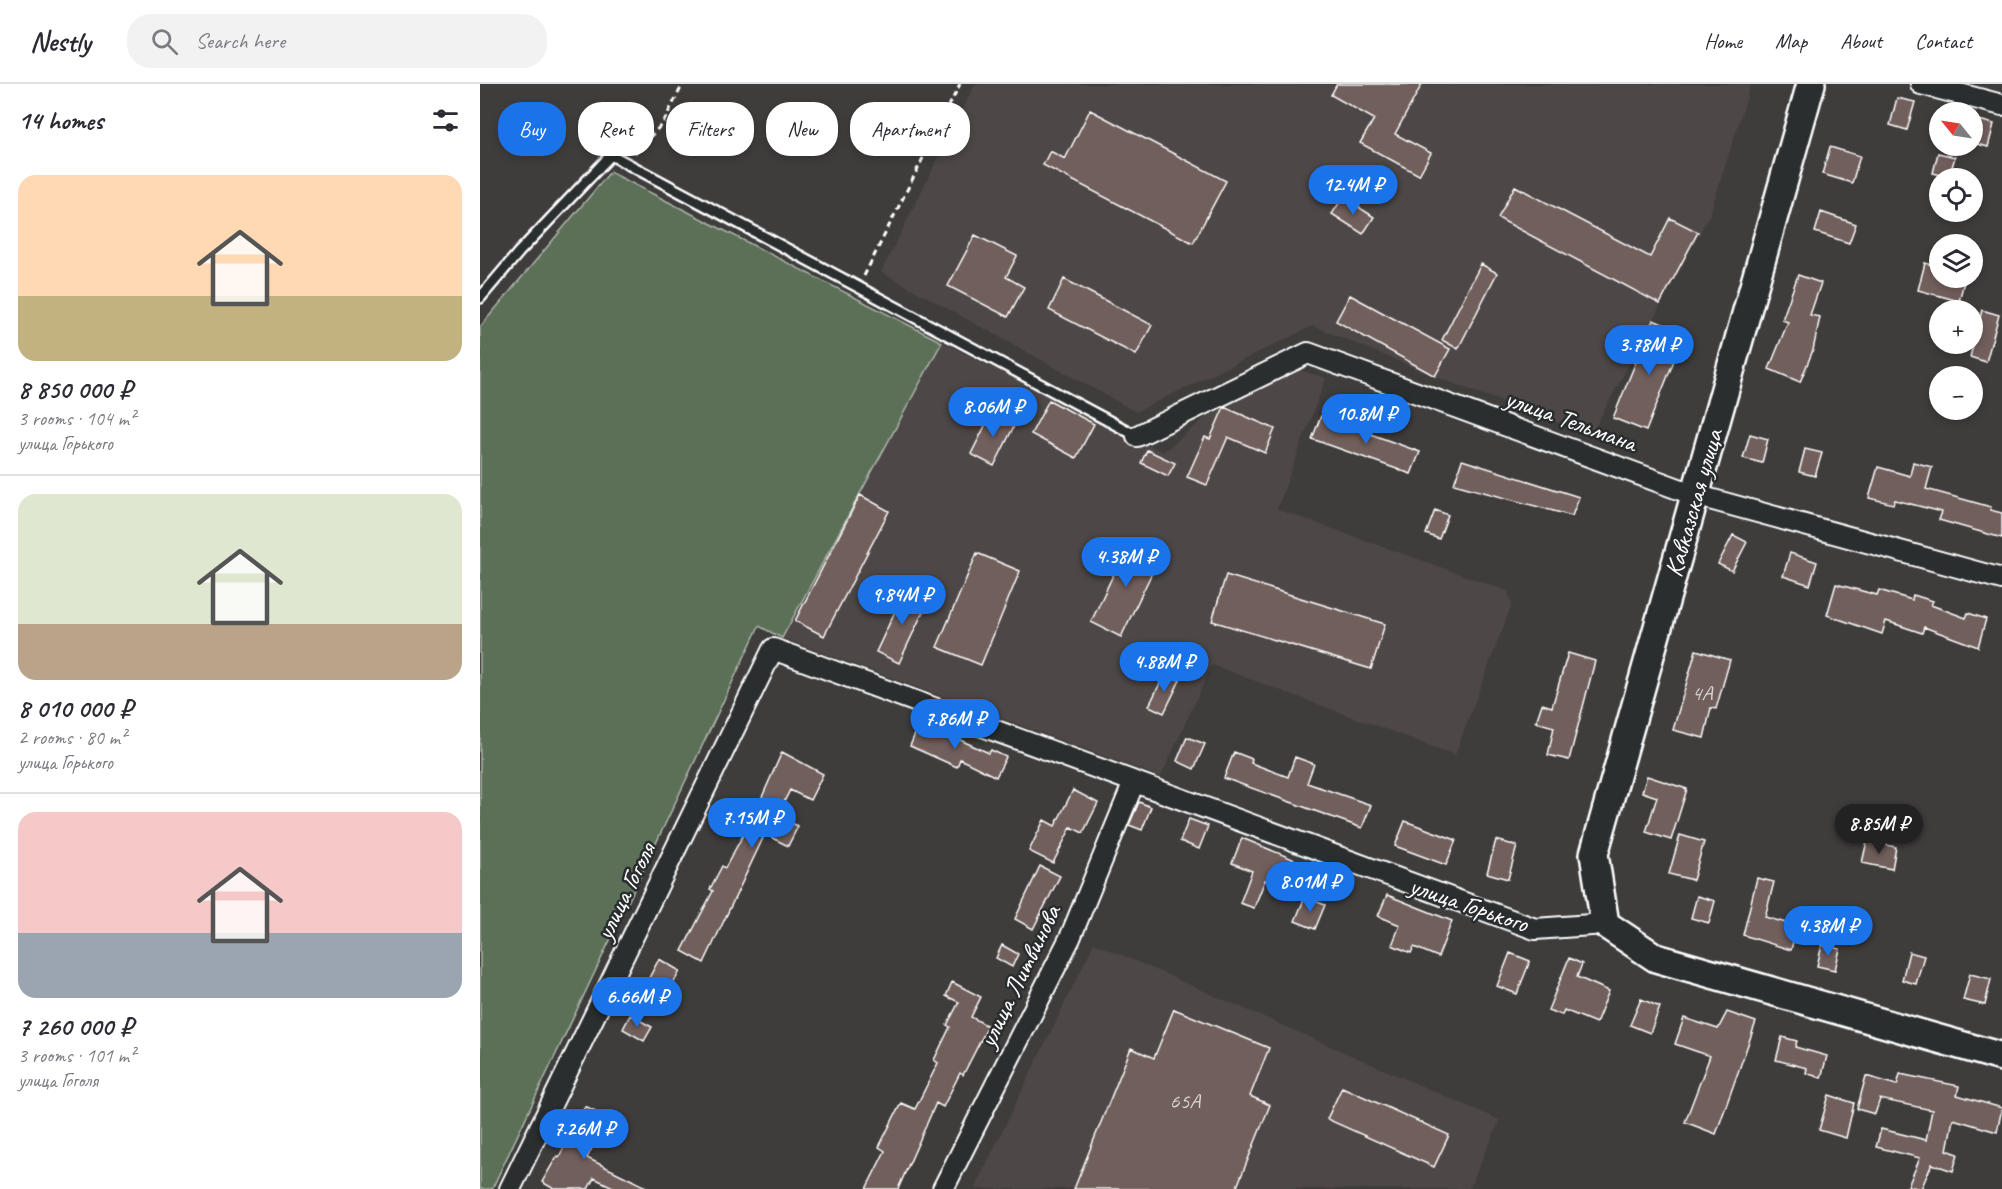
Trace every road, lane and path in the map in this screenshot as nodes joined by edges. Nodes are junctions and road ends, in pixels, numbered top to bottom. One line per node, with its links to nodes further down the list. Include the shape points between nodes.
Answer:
1 (683, 84): 6 (path, via 663,123)
2 (960, 84): 7 (path)
3 (1811, 84): 10 (main road, Кавказская улица)
4 (1921, 84): 5 (street)
5 (2002, 105)
6 (626, 163): 7 (lane); 8 (lane, via 611,155)
7 (858, 288): 9 (lane)
8 (480, 298)
9 (1137, 436): 10 (street, улица Тельмана, via 1308,353)
10 (1695, 495): 11 (street, улица Тельмана); 14 (main road, Кавказская улица, via 1594,854)
11 (2002, 579)
12 (772, 649): 13 (street, улица Горького); 16 (street, улица Гоголя)
13 (1134, 783): 14 (street, улица Горького, via 1535,929); 17 (street, улица Литвинова, via 1070,938)
14 (1605, 924): 15 (main road, via 1656,958)
15 (2002, 1057)
16 (510, 1189)
17 (943, 1189)

